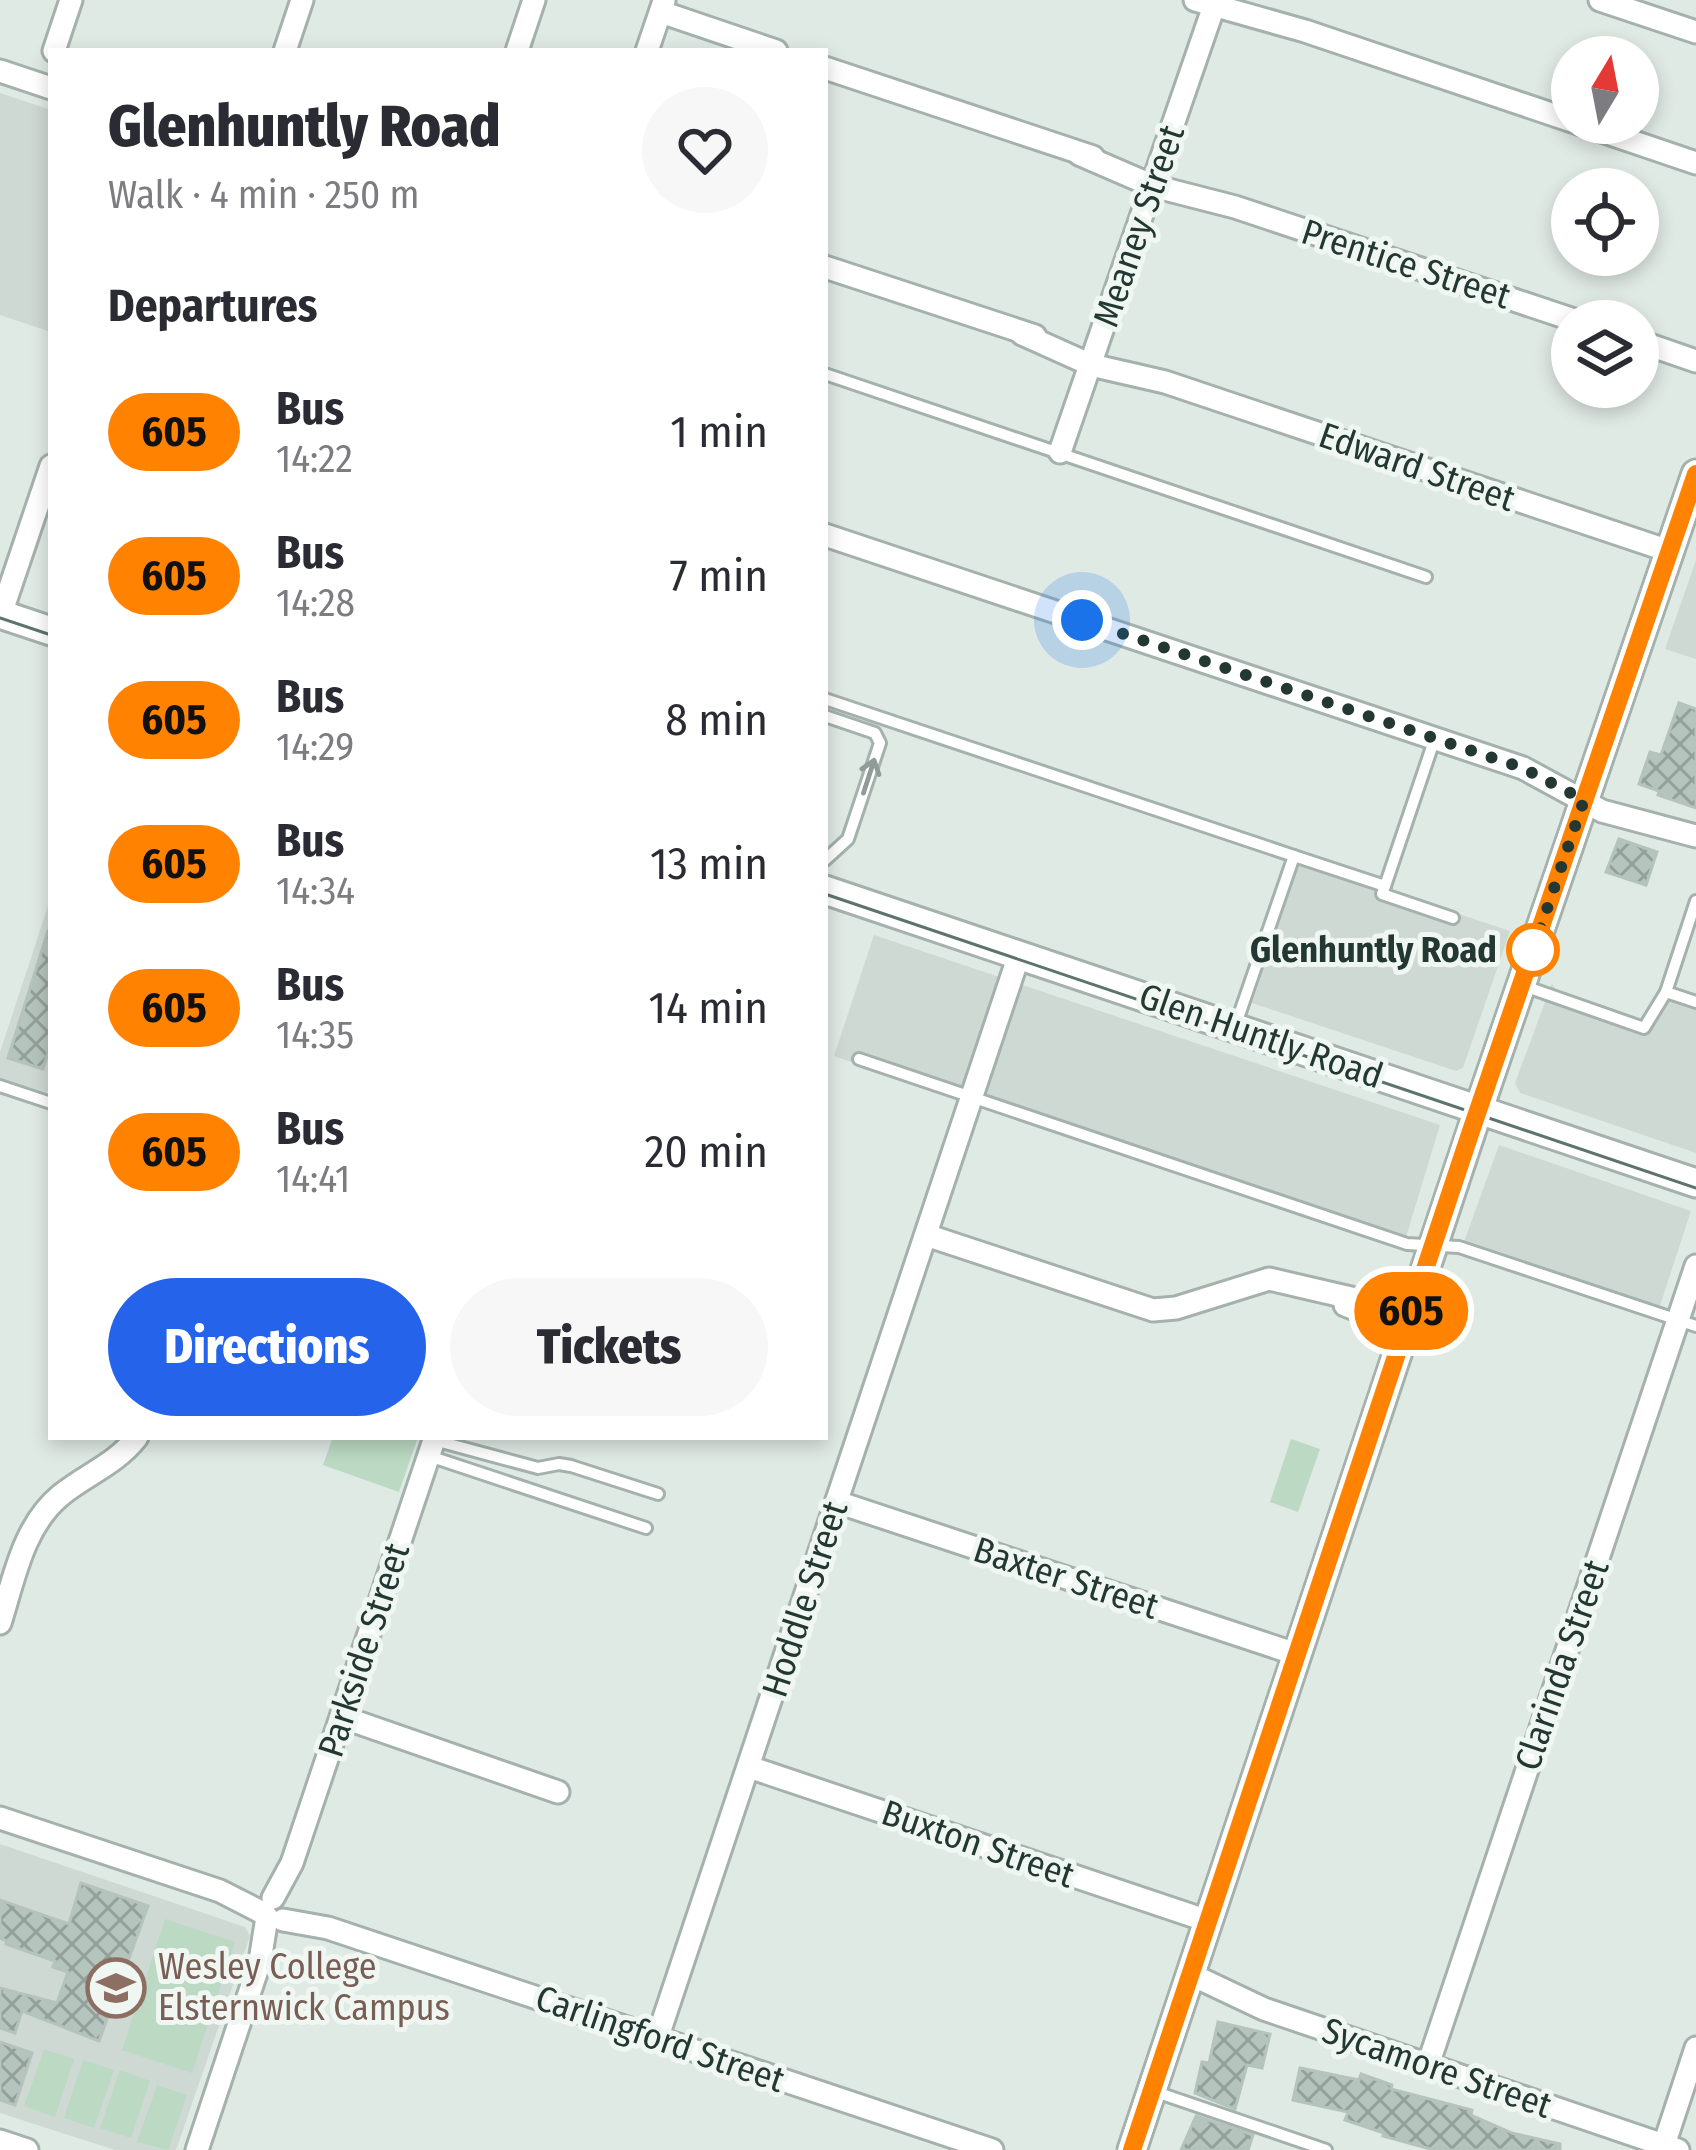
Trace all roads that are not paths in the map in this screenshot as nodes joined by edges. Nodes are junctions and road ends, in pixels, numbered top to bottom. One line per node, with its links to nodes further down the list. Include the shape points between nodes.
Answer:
1 (71, 0): 8 (street)
2 (302, 0): 9 (street)
3 (534, 0): 10 (street)
4 (1600, 0): 7 (street)
5 (1214, 2): 16 (street); 19 (street, Meaney Street)
6 (663, 6): 11 (street); 12 (street)
7 (1696, 32)
8 (55, 48)
9 (286, 48)
10 (518, 48)
11 (648, 48)
12 (768, 48)
13 (828, 69): 19 (street, Prentice Street)
14 (0, 71): 15 (street)
15 (47, 87)
16 (1551, 114)
17 (1640, 144): 18 (street)
18 (1696, 163)
19 (1155, 180): 21 (street, Prentice Street); 23 (street, Meaney Street)
20 (828, 268): 23 (street, Edward Street)
21 (1551, 312)
22 (1659, 348): 24 (street)
23 (1094, 358): 26 (street, Meaney Street); 30 (street, Edward Street, via 1143,368)
24 (1696, 361)
25 (828, 375): 26 (lane)
26 (1060, 452): 31 (lane)
27 (1696, 474): 30 (street)
28 (48, 475): 32 (street)
29 (828, 536): 36 (street)
30 (1669, 551): 37 (street)
31 (1426, 578)
32 (0, 615): 33 (street)
33 (48, 630)
34 (828, 700): 39 (lane)
35 (828, 717): 40 (lane, one-way to 35, via 848,839 880,743 875,733)
36 (1435, 738): 37 (street, via 1553,773); 41 (lane)
37 (1586, 795): 38 (street); 46 (street)
38 (1696, 836)
39 (1294, 856): 41 (lane); 49 (lane)
40 (828, 857)
41 (1385, 886): 44 (lane, via 1382,894)
42 (828, 891): 45 (street, Glen Huntly Road)
43 (1696, 902): 47 (lane)
44 (1453, 918)
45 (1019, 955): 49 (street, Glen Huntly Road); 52 (street, Hoddle Street)
46 (1521, 985): 47 (lane, via 1644,1028); 54 (street)
47 (1666, 992): 48 (lane)
48 (1696, 1002)
49 (1235, 1028): 54 (street, Glen Huntly Road)
50 (859, 1059): 52 (lane)
51 (0, 1086): 53 (lane)
52 (972, 1097): 56 (street, Hoddle Street); 57 (lane, via 1407,1244)
53 (48, 1102)
54 (1479, 1109): 55 (street, Glen Huntly Road); 57 (street)
55 (1696, 1183)
56 (926, 1234): 59 (street, via 1153,1310 1259,1279); 64 (street, Hoddle Street)
57 (1433, 1245): 59 (street); 60 (lane)
58 (1696, 1266): 60 (street, Clarinda Street)
59 (1408, 1321): 67 (street)
60 (1687, 1323): 77 (street, Clarinda Street)
61 (134, 1440): 66 (street, via 41,1515)
62 (433, 1444): 63 (lane, via 538,1468 571,1466); 65 (lane); 68 (street, Parkside Street)
63 (658, 1494)
64 (837, 1502): 67 (street, Baxter Street); 69 (street, Hoddle Street)
65 (646, 1528)
66 (0, 1623)
67 (1296, 1654): 73 (street)
68 (342, 1718): 70 (street); 72 (street, Parkside Street)
69 (749, 1767): 73 (street, Buxton Street); 75 (street, Hoddle Street)
70 (558, 1792)
71 (0, 1818): 72 (street, Carlingford Street)
72 (276, 1910): 75 (street, Carlingford Street); 82 (street, Parkside Street)
73 (1208, 1922): 74 (street)
74 (1187, 1983): 77 (street, Sycamore Street); 78 (street)
75 (657, 2038): 83 (street, Carlingford Street)
76 (1696, 2048): 80 (street)
77 (1428, 2065): 80 (street, Sycamore Street)
78 (1152, 2090): 84 (street); 85 (lane)
79 (0, 2141): 81 (street)
80 (1671, 2148)
81 (27, 2150)
82 (197, 2150)
83 (992, 2150)
84 (1132, 2150)
85 (1326, 2150)

